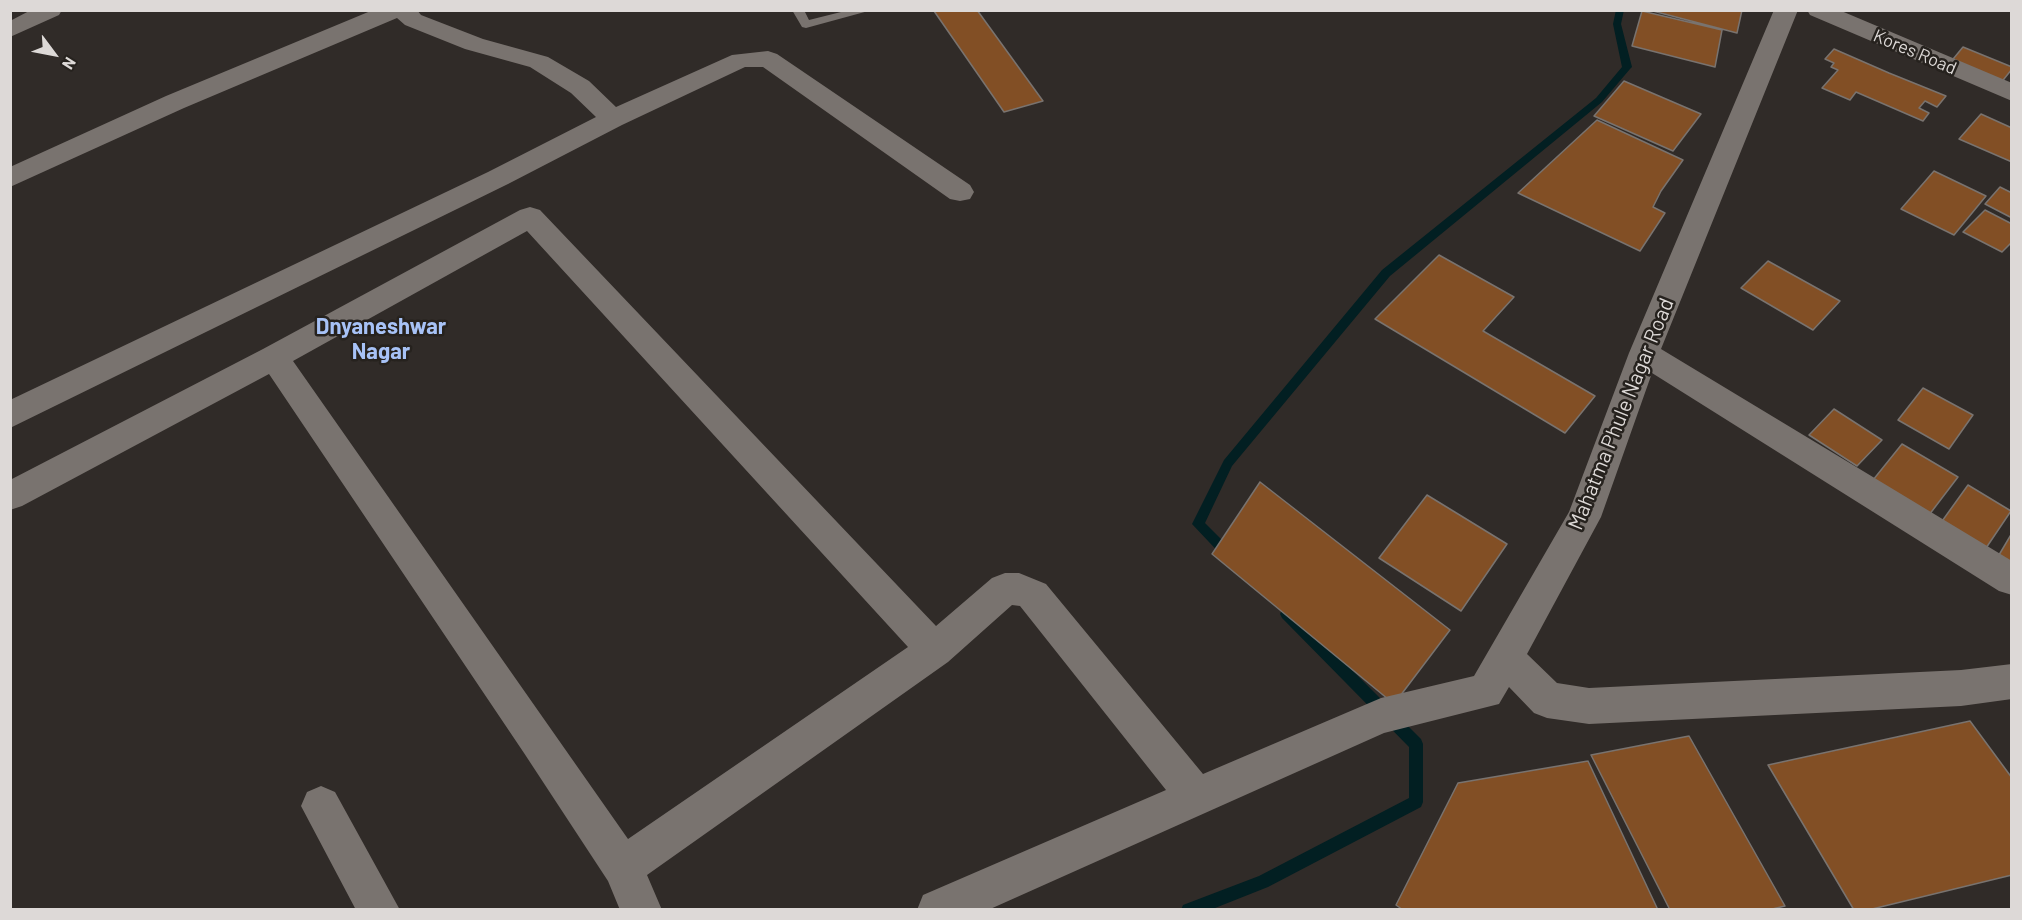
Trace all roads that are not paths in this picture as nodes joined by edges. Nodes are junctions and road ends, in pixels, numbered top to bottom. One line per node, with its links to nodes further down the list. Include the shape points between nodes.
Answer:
1 (51, 10): 8 (street)
2 (395, 10): 11 (street, via 175,102)
3 (402, 10): 10 (street, via 413,20 474,44 539,62 580,87)
4 (798, 10): 5 (lane, via 806,24)
5 (866, 10)
6 (1786, 10): 15 (street, Mahatma Phule Nagar Road)
7 (1818, 10): 9 (street, Kores Road)
8 (10, 30)
9 (2012, 93)
10 (613, 119): 12 (street); 13 (street, via 741,60 768,59)
11 (10, 178)
12 (498, 178): 14 (street); 17 (street)
13 (960, 192)
14 (530, 218): 16 (street); 20 (street)
15 (1644, 353): 19 (street); 21 (street, Mahatma Phule Nagar Road, via 1584,518)
16 (274, 357): 18 (street); 25 (street)
17 (10, 415)
18 (10, 496)
19 (2012, 580)
20 (935, 650): 23 (street, via 1005,589 1033,595); 25 (street)
21 (1505, 657): 22 (street, via 1547,700 1589,706 1961,688); 23 (street, Mahatma Phule Nagar Road, via 1486,691 1395,713)
22 (2012, 681)
23 (1196, 797): 28 (street, Mahatma Phule Nagar Road)
24 (321, 806): 26 (street)
25 (623, 867): 27 (street)
26 (379, 909)
27 (641, 909)
28 (938, 909)

